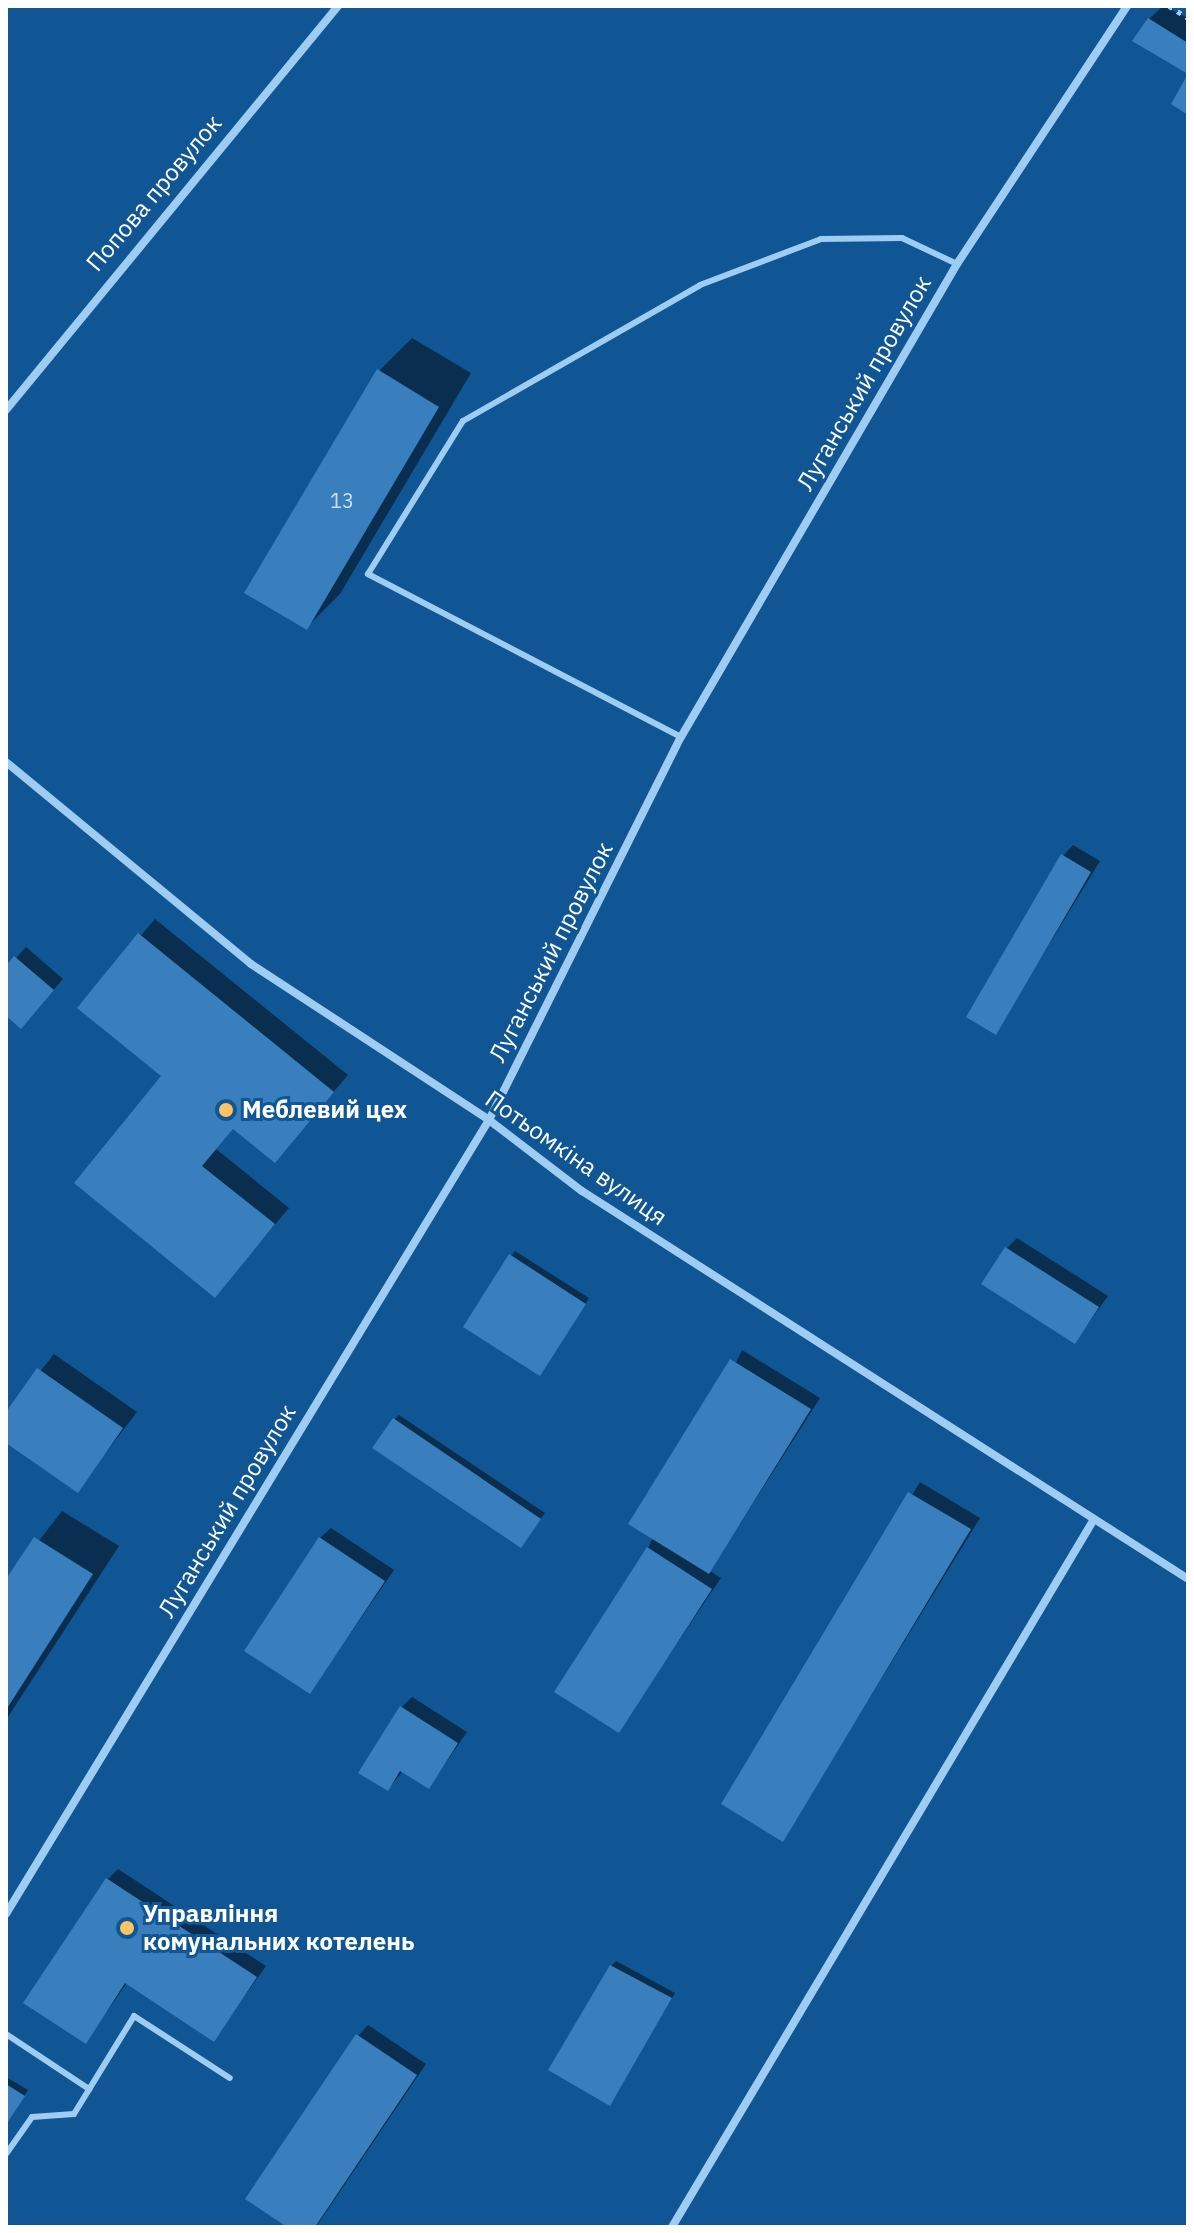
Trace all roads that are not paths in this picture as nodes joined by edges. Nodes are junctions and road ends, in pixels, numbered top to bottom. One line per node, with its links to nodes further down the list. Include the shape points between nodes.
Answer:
1 (338, 6): 4 (street, Попова провулок)
2 (1127, 6): 3 (street, Луганський провулок)
3 (957, 264): 5 (street, Луганський провулок); 5 (lane, via 902,238 821,239 700,285 463,421 368,574)
4 (6, 410)
5 (681, 737): 7 (street, Луганський провулок)
6 (6, 762): 7 (street, Потьомкіна вулиця, via 251,964)
7 (489, 1120): 8 (street, Потьомкіна вулиця, via 582,1191); 10 (street, Луганський провулок)
8 (1094, 1519): 9 (street, Потьомкіна вулиця); 15 (street)
9 (1188, 1579)
10 (6, 1914)
11 (6, 2034): 13 (lane)
12 (230, 2078): 13 (lane, via 134,2016)
13 (89, 2089): 14 (lane, via 74,2114 32,2117)
14 (6, 2154)
15 (672, 2227)

